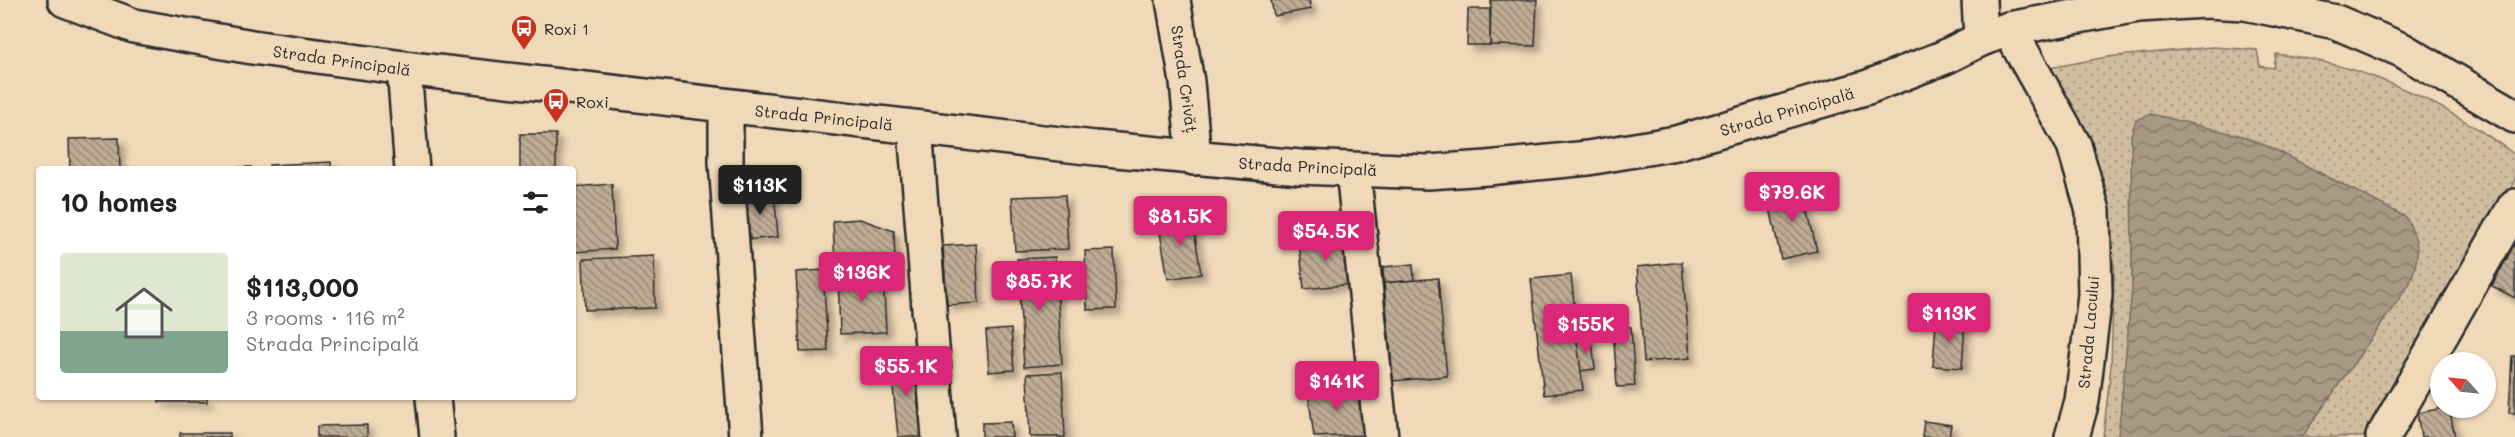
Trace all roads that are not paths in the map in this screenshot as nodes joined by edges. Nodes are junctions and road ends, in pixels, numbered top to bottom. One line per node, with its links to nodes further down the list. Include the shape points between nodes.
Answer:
1 (1173, 0): 11 (main road, Strada Crivăț, via 1187,82)
2 (1979, 0): 6 (main road)
3 (2205, 0): 5 (main road, Strada Principală); 6 (main road, Strada Principală, via 2139,5)
4 (76, 3): 7 (main road, Strada Principală, via 134,26)
5 (2337, 11): 9 (main road, Strada Principală)
6 (1995, 34): 13 (main road, Strada Principală, via 1868,87 1676,143 1588,158 1487,168); 21 (main road, Strada Lacului, via 2074,145 2093,211 2095,295 2082,401)
7 (404, 68): 8 (main road, Strada Principală); 12 (main road)
8 (726, 106): 10 (main road, Strada Principală); 18 (main road, via 726,162)
9 (2515, 116)
10 (915, 128): 11 (main road, Strada Principală); 19 (main road)
11 (1194, 158): 13 (main road, Strada Principală)
12 (412, 166)
13 (1353, 170): 20 (main road)
14 (2515, 206): 16 (main road)
15 (433, 400): 17 (main road)
16 (2387, 434)
17 (437, 437)
18 (746, 437)
19 (939, 437)
20 (1381, 437)
21 (2072, 437)

